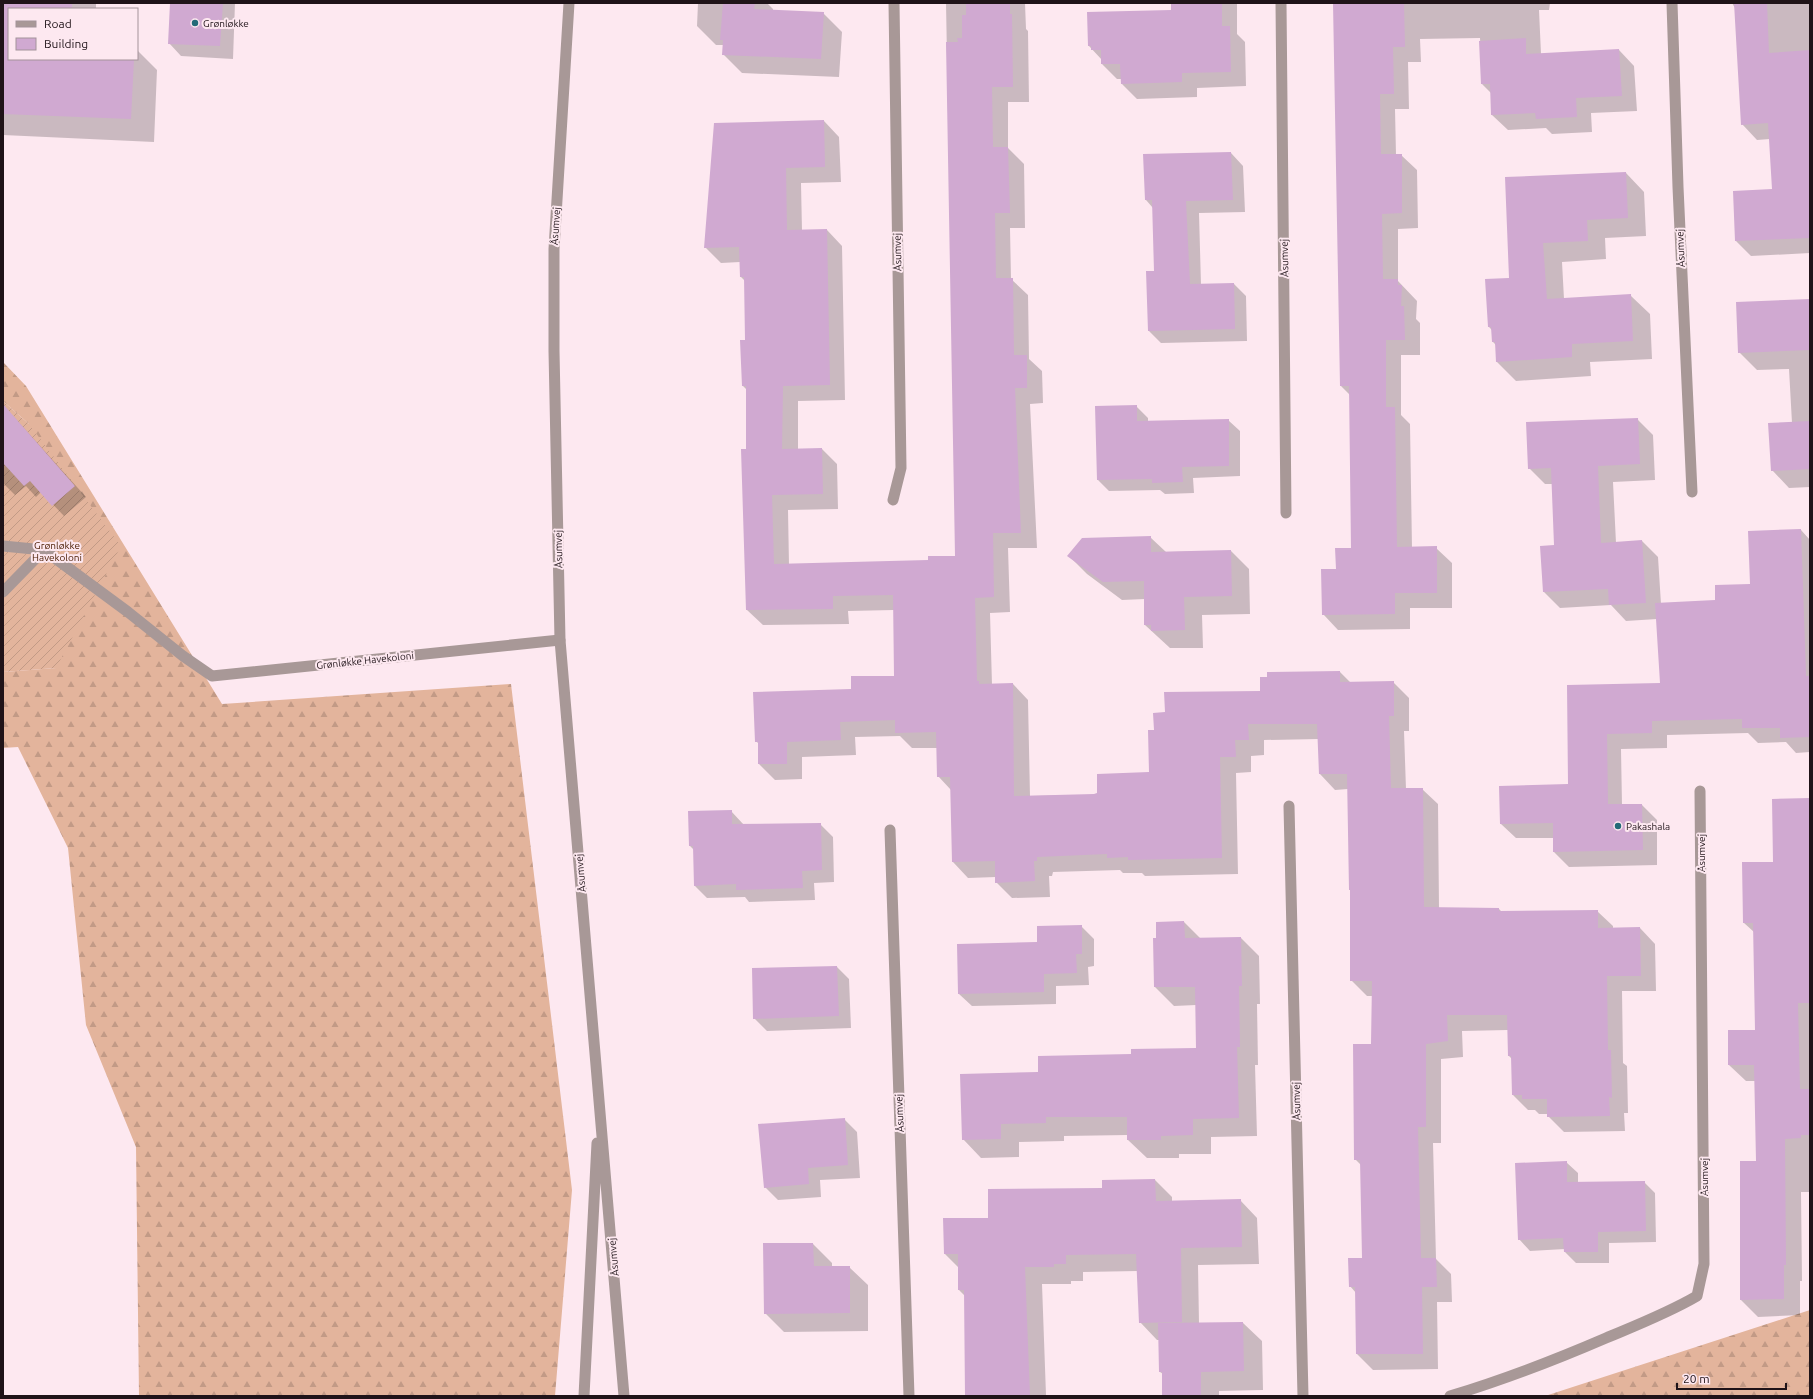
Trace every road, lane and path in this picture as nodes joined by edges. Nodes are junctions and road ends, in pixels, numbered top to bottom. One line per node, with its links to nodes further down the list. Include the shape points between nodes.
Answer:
1 (569, 3): 11 (street, Åsumvej, via 554,249)
2 (894, 3): 6 (street, Åsumvej, via 900,468)
3 (1281, 3): 7 (street, Åsumvej)
4 (1672, 3): 5 (street, Åsumvej)
5 (1692, 492)
6 (893, 500)
7 (1286, 513)
8 (3, 546): 9 (street)
9 (44, 550): 10 (street); 11 (street, Grønløkke Havekoloni, via 212,676)
10 (3, 592)
11 (560, 640): 15 (street, Åsumvej)
12 (1700, 791): 20 (street, Åsumvej, via 1704,1264 1697,1296 1672,1310 1580,1349 1505,1379)
13 (1288, 806): 19 (street, Åsumvej)
14 (890, 830): 18 (street, Åsumvej)
15 (599, 1095): 16 (street, Åsumvej); 17 (street, Åsumvej)
16 (584, 1396)
17 (624, 1396)
18 (909, 1396)
19 (1303, 1396)
20 (1450, 1396)

